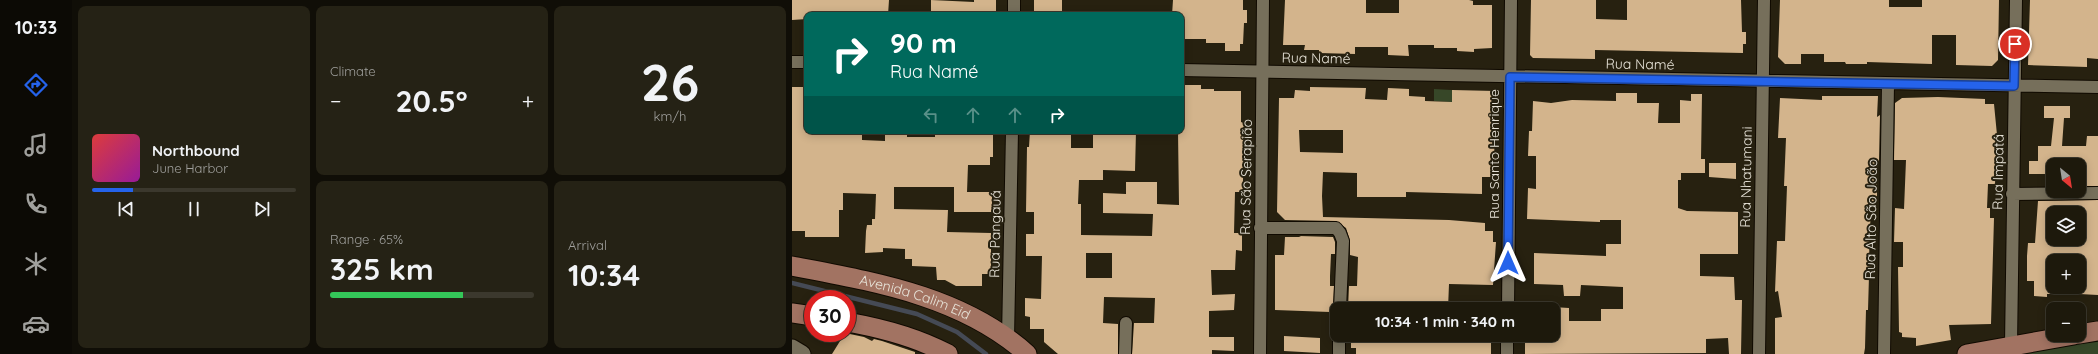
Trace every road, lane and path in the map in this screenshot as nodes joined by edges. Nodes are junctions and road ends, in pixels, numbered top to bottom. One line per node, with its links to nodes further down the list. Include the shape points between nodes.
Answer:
1 (1014, 0): 6 (street)
2 (1263, 0): 10 (street, Rua São Serapião)
3 (1512, 0): 11 (street, Rua Santo Henrique)
4 (1764, 0): 12 (street, Rua Nhatumani)
5 (2016, 0): 14 (street, Rua Impatá)
6 (1014, 12)
7 (792, 62): 8 (street)
8 (804, 62)
9 (1184, 70): 10 (street, Rua Namé)
10 (1262, 72): 11 (street, Rua Namé); 19 (street, Rua São Serapião)
11 (1510, 77): 12 (street, Rua Namé); 22 (street, Rua Santo Henrique)
12 (1763, 82): 13 (street, Rua Namé); 42 (street, Rua Nhatumani)
13 (1888, 84): 14 (street, Rua Namé); 43 (street, Rua Alto São João)
14 (2014, 86): 15 (street, Rua Namé); 18 (street, Rua Impatá)
15 (2098, 87)
16 (1012, 134): 29 (street, Rua Pangauá)
17 (2098, 193): 18 (street)
18 (2012, 194): 33 (street, Rua Impatá)
19 (1260, 228): 21 (street, via 1336,228 1343,241); 39 (street, Rua São Serapião)
20 (792, 266): 29 (main road, Avenida Calim Eid, via 889,286 928,297)
21 (1340, 302)
22 (1508, 302)
23 (792, 313): 24 (main road)
24 (804, 315)
25 (1126, 323): 38 (street)
26 (856, 324): 36 (main road, via 909,338)
27 (2098, 331): 28 (main road)
28 (2086, 333)
29 (1008, 338): 37 (main road, Avenida Calim Eid)
30 (2046, 339): 33 (main road)
31 (1339, 342): 40 (street)
32 (1507, 342): 41 (street)
33 (2011, 345): 44 (main road)
34 (792, 348): 35 (street)
35 (802, 354)
36 (948, 354)
37 (1027, 354)
38 (1125, 354)
39 (1260, 354)
40 (1339, 354)
41 (1507, 354)
42 (1759, 354)
43 (1884, 354)
44 (1967, 354)

